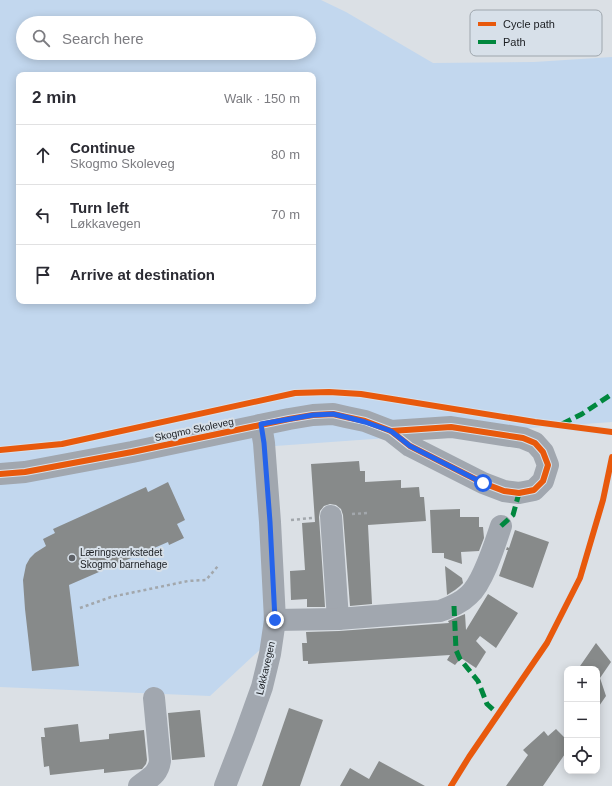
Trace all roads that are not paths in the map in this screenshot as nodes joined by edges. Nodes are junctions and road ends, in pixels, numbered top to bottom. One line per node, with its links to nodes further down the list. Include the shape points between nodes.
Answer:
1 (261, 424): 2 (street, Skogmo Skoleveg, via 333,414); 3 (street, Skogmo Skoleveg, via 116,455 25,472); 7 (street, Løkkavegen)
2 (391, 431): 2 (street, Skogmo Skoleveg, via 410,446 504,491 519,493 534,490 543,481 548,465 543,452 535,443 523,438 451,427)
3 (0, 474)
4 (331, 516): 6 (street)
5 (501, 526): 6 (street, via 480,580 471,594 454,606 440,611)
6 (338, 619): 7 (street)
7 (275, 620): 10 (street, Løkkavegen, via 262,686)
8 (154, 698): 9 (street, via 159,768)
9 (139, 786)
10 (225, 786)

